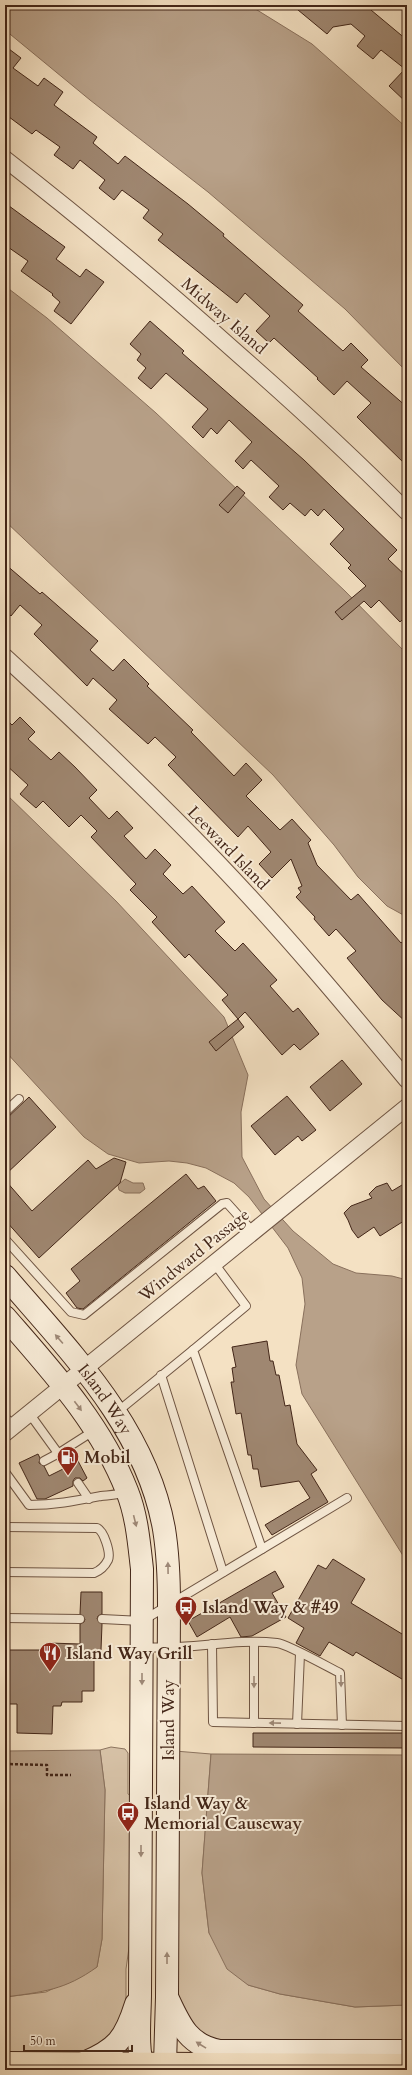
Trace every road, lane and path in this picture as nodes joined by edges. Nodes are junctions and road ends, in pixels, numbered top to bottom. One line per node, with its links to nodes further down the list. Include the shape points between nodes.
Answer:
1 (5, 159): 2 (street, Midway Island, via 182,303 290,400)
2 (407, 512)
3 (5, 657): 4 (street, Leeward Island, via 104,749 216,861 322,977)
4 (407, 1080)
5 (19, 1099): 7 (lane)
6 (407, 1107): 8 (street, Windward Passage)
7 (5, 1112)
8 (258, 1227): 9 (lane, via 227,1203 222,1204 84,1315 71,1312); 10 (street, Windward Passage)
9 (5, 1239)
10 (214, 1263): 13 (lane, via 246,1306); 14 (street, Windward Passage)
11 (5, 1276): 14 (street, Island Way, one-way to 11)
12 (5, 1317): 16 (street, Island Way)
13 (192, 1350): 15 (lane); 30 (lane)
14 (84, 1368): 16 (street, Windward Passage); 17 (street, Island Way)
15 (161, 1375): 17 (lane); 32 (lane)
16 (63, 1385): 18 (street, Windward Passage); 20 (street, Island Way, one-way to 20)
17 (117, 1412): 33 (street, Island Way, one-way to 17, via 168,1555 156,1495 142,1457)
18 (29, 1414): 19 (street, Windward Passage); 21 (lane)
19 (8, 1425)
20 (96, 1429): 21 (lane); 26 (street, Island Way, via 113,1458)
21 (59, 1453): 22 (lane); 23 (lane)
22 (44, 1461)
23 (68, 1467)
24 (5, 1472): 28 (lane, via 29,1505 54,1505)
25 (78, 1483): 28 (lane)
26 (127, 1491): 28 (lane, via 113,1496); 37 (street, Island Way, one-way to 37, via 137,1528 142,1569)
27 (347, 1498): 30 (lane)
28 (89, 1499)
29 (5, 1527): 31 (lane, via 97,1528 104,1534 108,1557 108,1561 94,1573)
30 (262, 1549): 32 (lane)
31 (5, 1572)
32 (223, 1572): 33 (lane)
33 (169, 1605): 37 (lane); 41 (street, Island Way)
34 (5, 1618): 36 (lane)
35 (102, 1618): 37 (lane)
36 (80, 1619)
37 (142, 1621): 40 (street, Island Way)
38 (254, 1643): 39 (lane); 42 (lane, via 278,1643); 43 (lane, one-way to 43)
39 (212, 1644): 41 (lane); 43 (lane, via 213,1722)
40 (142, 1647): 41 (lane); 49 (street, Island Way, one-way to 49)
41 (168, 1649): 50 (street, Island Way, one-way to 41)
42 (300, 1654): 44 (lane); 45 (lane, one-way to 45, via 340,1673)
43 (254, 1722): 44 (lane, one-way to 43)
44 (297, 1724): 45 (lane)
45 (342, 1725): 46 (lane)
46 (407, 1726)
47 (5, 1764): 48 (path, via 47,1765 47,1775)
48 (71, 1775)
49 (140, 1994): 53 (street, via 130,2024 119,2043 105,2054); 55 (street, Island Way)
50 (167, 1997): 51 (street, one-way to 50, via 207,2049 186,2033); 56 (street, Island Way)
51 (407, 2051)
52 (5, 2063): 53 (main road)
53 (84, 2064): 55 (main road)
54 (407, 2066): 56 (main road)
55 (143, 2067): 56 (main road)
56 (164, 2067)

